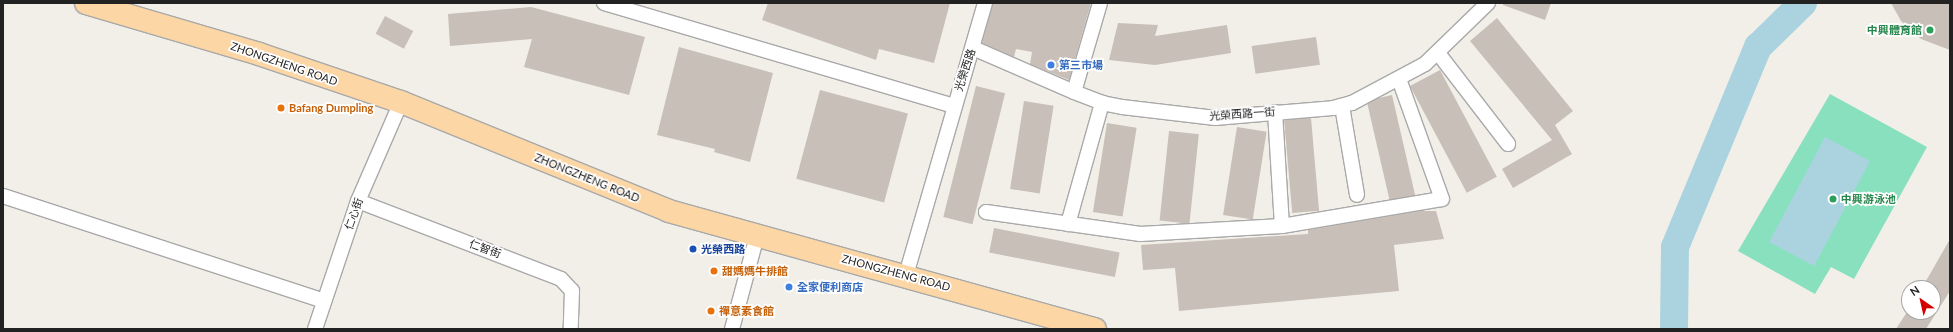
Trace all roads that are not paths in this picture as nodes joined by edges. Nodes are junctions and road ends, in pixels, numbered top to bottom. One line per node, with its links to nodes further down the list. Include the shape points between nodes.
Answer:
1 (86, 3): 10 (main road, ZHONGZHENG ROAD, via 259,54)
2 (604, 3): 12 (street)
3 (985, 3): 6 (street, 光榮西路)
4 (1100, 3): 9 (street)
5 (1488, 3): 7 (street, 光榮西路一街)
6 (973, 48): 9 (street, 光榮西路一街); 12 (street, 光榮西路)
7 (1438, 53): 8 (street, 光榮西路一街); 15 (street)
8 (1399, 79): 13 (street, 光榮西路一街); 21 (street, via 1442,199)
9 (1074, 92): 11 (street, 光榮西路一街)
10 (401, 102): 18 (street, 仁心街); 22 (main road, ZHONGZHENG ROAD, via 669,212)
11 (1102, 103): 14 (street, 光榮西路一街, via 1215,118); 20 (street)
12 (953, 106): 23 (street, 光榮西路)
13 (1342, 106): 14 (street, 光榮西路一街); 16 (street)
14 (1275, 112): 21 (street)
15 (1508, 144)
16 (1357, 195)
17 (3, 196): 24 (street)
18 (358, 201): 24 (street, 仁心街); 26 (street, 仁智街, via 562,280 572,291)
19 (986, 212): 20 (street)
20 (1068, 224): 21 (street, via 1140,234)
21 (1282, 226)
22 (757, 236): 23 (main road, ZHONGZHENG ROAD); 27 (street)
23 (906, 275): 28 (main road, ZHONGZHENG ROAD)
24 (324, 301): 25 (street, 仁心街)
25 (315, 329)
26 (571, 329)
27 (732, 329)
28 (1095, 329)

